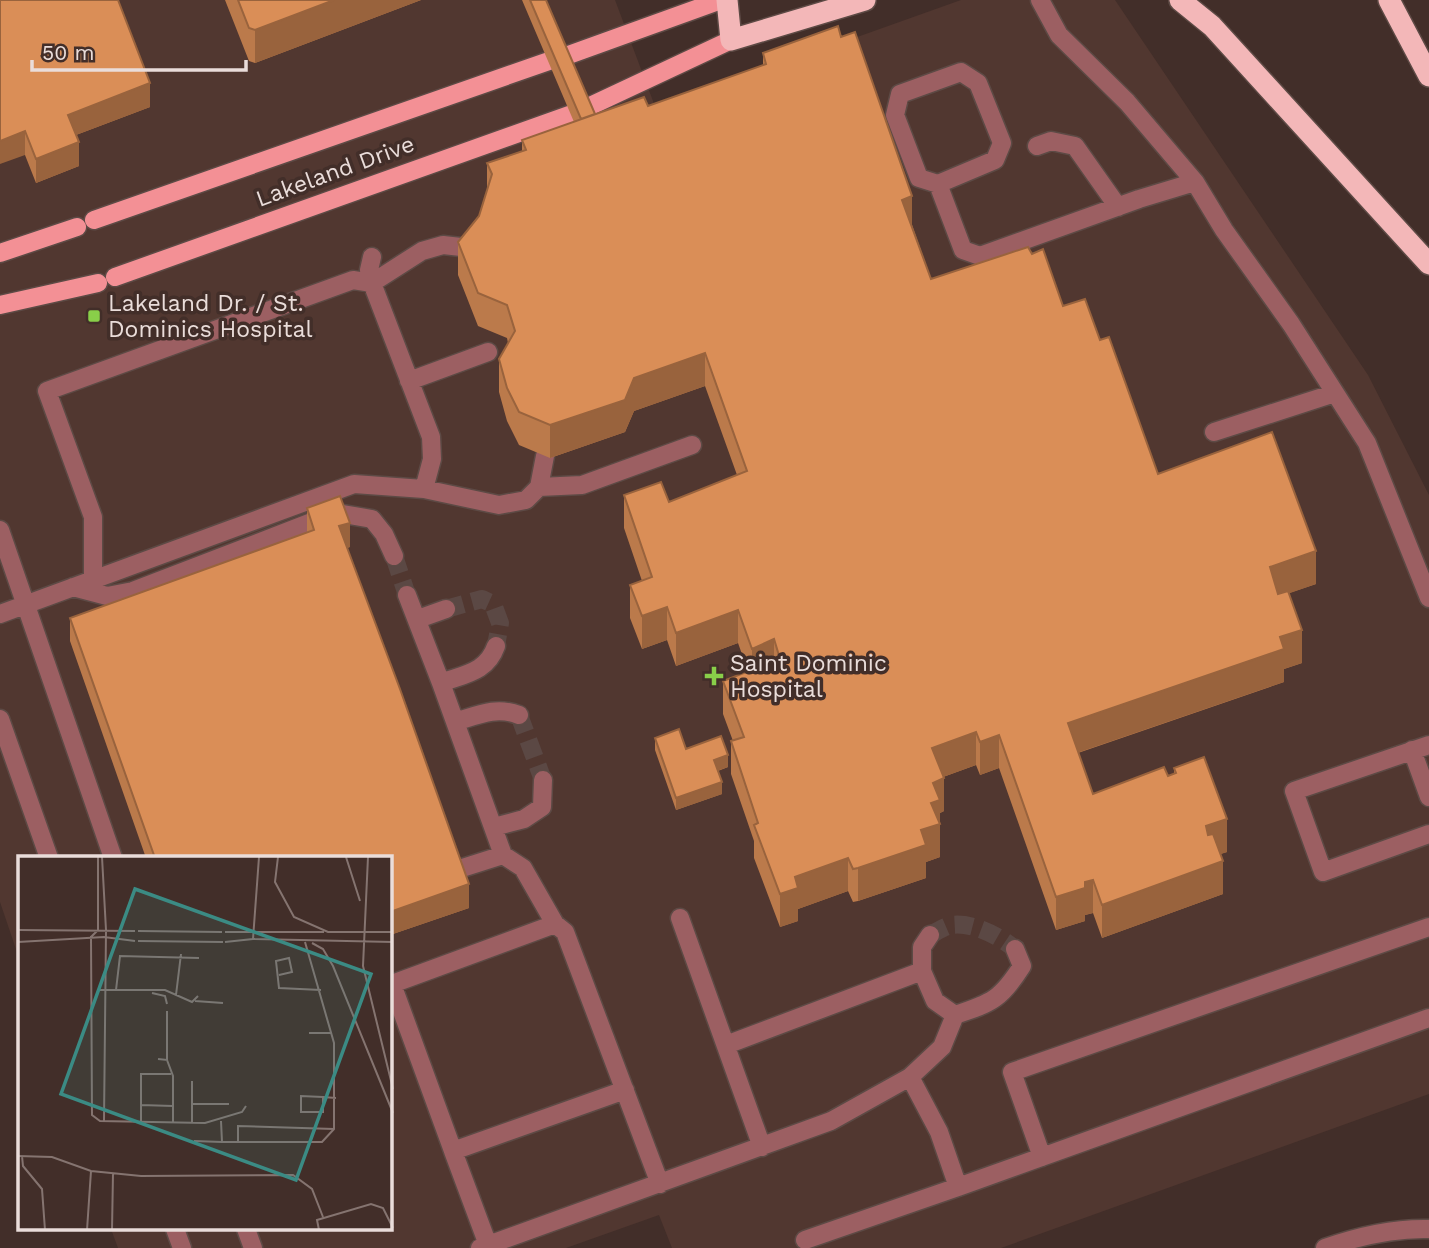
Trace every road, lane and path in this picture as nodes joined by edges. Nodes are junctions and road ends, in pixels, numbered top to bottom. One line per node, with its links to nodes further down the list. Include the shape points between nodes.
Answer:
1 (721, 0): 14 (main road, Lakeland Drive)
2 (727, 0): 7 (highway)
3 (865, 0): 7 (highway, Lakeland Drive)
4 (1040, 0): 10 (lane, via 1059,35 1127,102)
5 (1180, 0): 16 (highway, via 1212,26)
6 (1389, 0): 8 (highway)
7 (731, 40): 18 (main road, Lakeland Drive, via 579,111 107,280)
8 (1429, 76)
9 (1037, 146): 12 (lane, via 1051,141 1075,146)
10 (1195, 182): 12 (lane); 21 (lane)
11 (938, 184): 11 (lane, via 919,178 895,115 900,94 961,72 978,83 1002,144 995,160); 12 (lane, via 964,250 980,256)
12 (1118, 207)
13 (480, 249): 17 (lane, via 443,245 422,251)
14 (0, 253)
15 (372, 257): 17 (lane)
16 (1429, 264)
17 (372, 283): 20 (lane); 29 (lane, via 353,280 47,391 93,517)
18 (0, 305)
19 (488, 352): 20 (lane)
20 (409, 381): 26 (lane, via 431,437 432,459)
21 (1335, 393): 22 (lane); 32 (lane, via 1367,443)
22 (1214, 432)
23 (692, 445): 25 (lane, via 582,485)
24 (545, 456): 25 (lane)
25 (538, 487): 26 (lane, via 526,500 499,505)
26 (424, 489): 29 (lane, via 354,484)
27 (0, 530): 33 (lane)
28 (394, 556): 30 (lane, via 372,519 343,514 133,591 107,596)
29 (93, 579): 30 (lane)
30 (73, 587): 33 (lane)
31 (407, 596): 36 (lane)
32 (1429, 598)
33 (26, 605): 35 (lane); 49 (lane)
34 (446, 609): 36 (lane)
35 (0, 614)
36 (418, 619): 38 (lane)
37 (496, 646): 38 (lane, via 491,660 481,668)
38 (441, 683): 41 (lane)
39 (519, 715): 41 (lane, via 490,710)
40 (0, 719): 48 (lane)
41 (455, 722): 45 (lane)
42 (1420, 748): 44 (lane); 46 (lane, via 1294,791 1322,873)
43 (543, 780): 45 (lane, via 542,807 524,819)
44 (1429, 796)
45 (494, 827): 47 (lane)
46 (1429, 834)
47 (503, 855): 50 (lane); 52 (lane, via 523,868)
48 (48, 856)
49 (112, 856)
50 (456, 870)
51 (680, 918): 59 (lane)
52 (555, 925): 61 (lane, via 565,932); 63 (lane, via 392,984)
53 (1429, 927): 64 (lane, via 1012,1072)
54 (930, 935): 56 (lane, via 922,947)
55 (1015, 949): 57 (lane, via 1022,966 1007,989 984,1005)
56 (922, 971): 57 (lane, via 935,1001); 59 (lane)
57 (955, 1015): 60 (lane, via 942,1047)
58 (1429, 1018): 64 (lane)
59 (726, 1045): 62 (lane)
60 (910, 1077): 62 (lane, via 831,1121); 66 (lane, via 939,1132)
61 (625, 1090): 63 (lane); 65 (lane)
62 (762, 1147): 65 (lane)
63 (453, 1151): 70 (lane)
64 (1042, 1157): 66 (lane)
65 (660, 1184): 70 (lane)
66 (958, 1187): 69 (lane)
67 (1429, 1229): 72 (lane, via 1402,1228)
68 (174, 1230): 71 (lane)
69 (805, 1240)
70 (484, 1247)
71 (181, 1248)
72 (1325, 1248)

